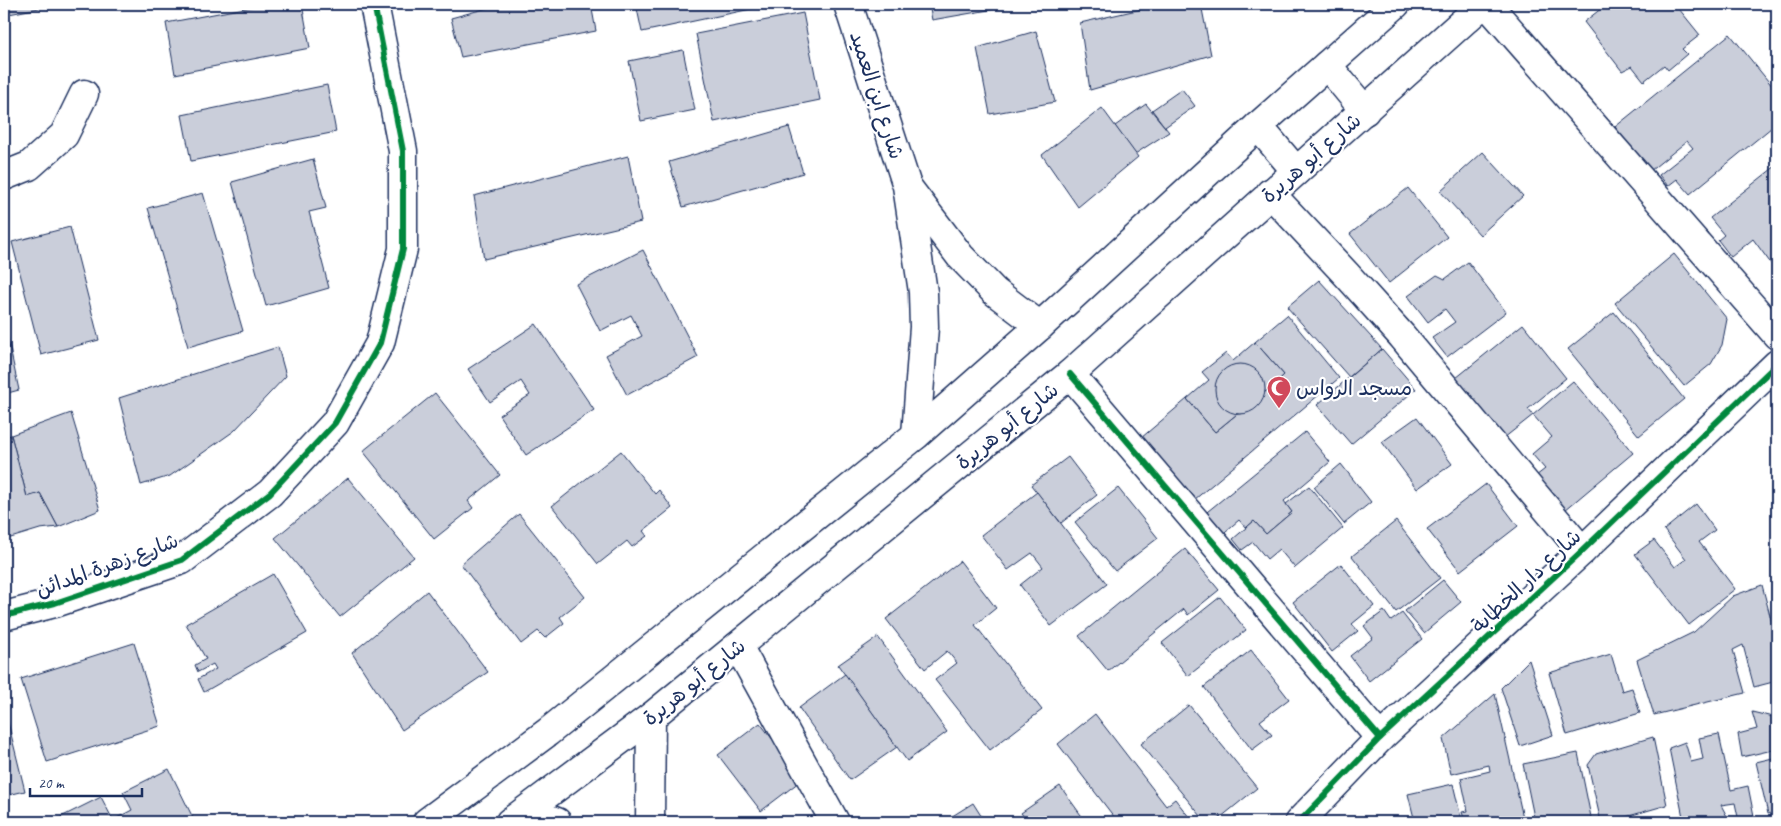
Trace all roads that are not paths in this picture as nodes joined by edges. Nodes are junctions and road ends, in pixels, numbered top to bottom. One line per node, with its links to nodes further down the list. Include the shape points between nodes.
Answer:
1 (374, 4): 20 (main road, شارع زهرة المدائن, via 403,151 403,249 380,343 335,423 270,493 182,560 55,603)
2 (848, 4): 12 (main road, شارع ابن العميد)
3 (1396, 4): 6 (main road)
4 (1483, 4): 8 (main road, شارع أبو هريرة)
5 (1487, 4): 15 (main road)
6 (1327, 66): 8 (main road); 9 (main road)
7 (84, 94): 11 (main road, via 64,135 29,166)
8 (1365, 111): 10 (main road, شارع أبو هريرة)
9 (1258, 126): 10 (main road); 14 (main road)
10 (1296, 171): 13 (main road, شارع أبو هريرة)
11 (4, 176)
12 (906, 186): 14 (main road, شارع ابن العميد, via 977,274); 18 (main road, شارع ابن العميد, via 923,292 924,326)
13 (1270, 193): 17 (main road, شارع أبو هريرة); 19 (main road, via 1402,336)
14 (1040, 326): 18 (main road)
15 (1777, 335)
16 (1777, 364): 19 (main road, شارع دار الخطابة)
17 (1070, 374): 21 (main road, شارع أبو هريرة); 23 (main road)
18 (916, 435): 26 (main road, via 548,732)
19 (1582, 551): 23 (main road, شارع دار الخطابة)
20 (4, 616)
21 (738, 646): 22 (main road, شارع أبو هريرة); 29 (main road)
22 (651, 717): 24 (main road, شارع أبو هريرة); 28 (main road)
23 (1380, 738): 25 (main road, شارع دار الخطابة)
24 (519, 817): 27 (main road)
25 (1304, 820)
26 (427, 822)
27 (557, 822)
28 (650, 822)
29 (835, 822)

